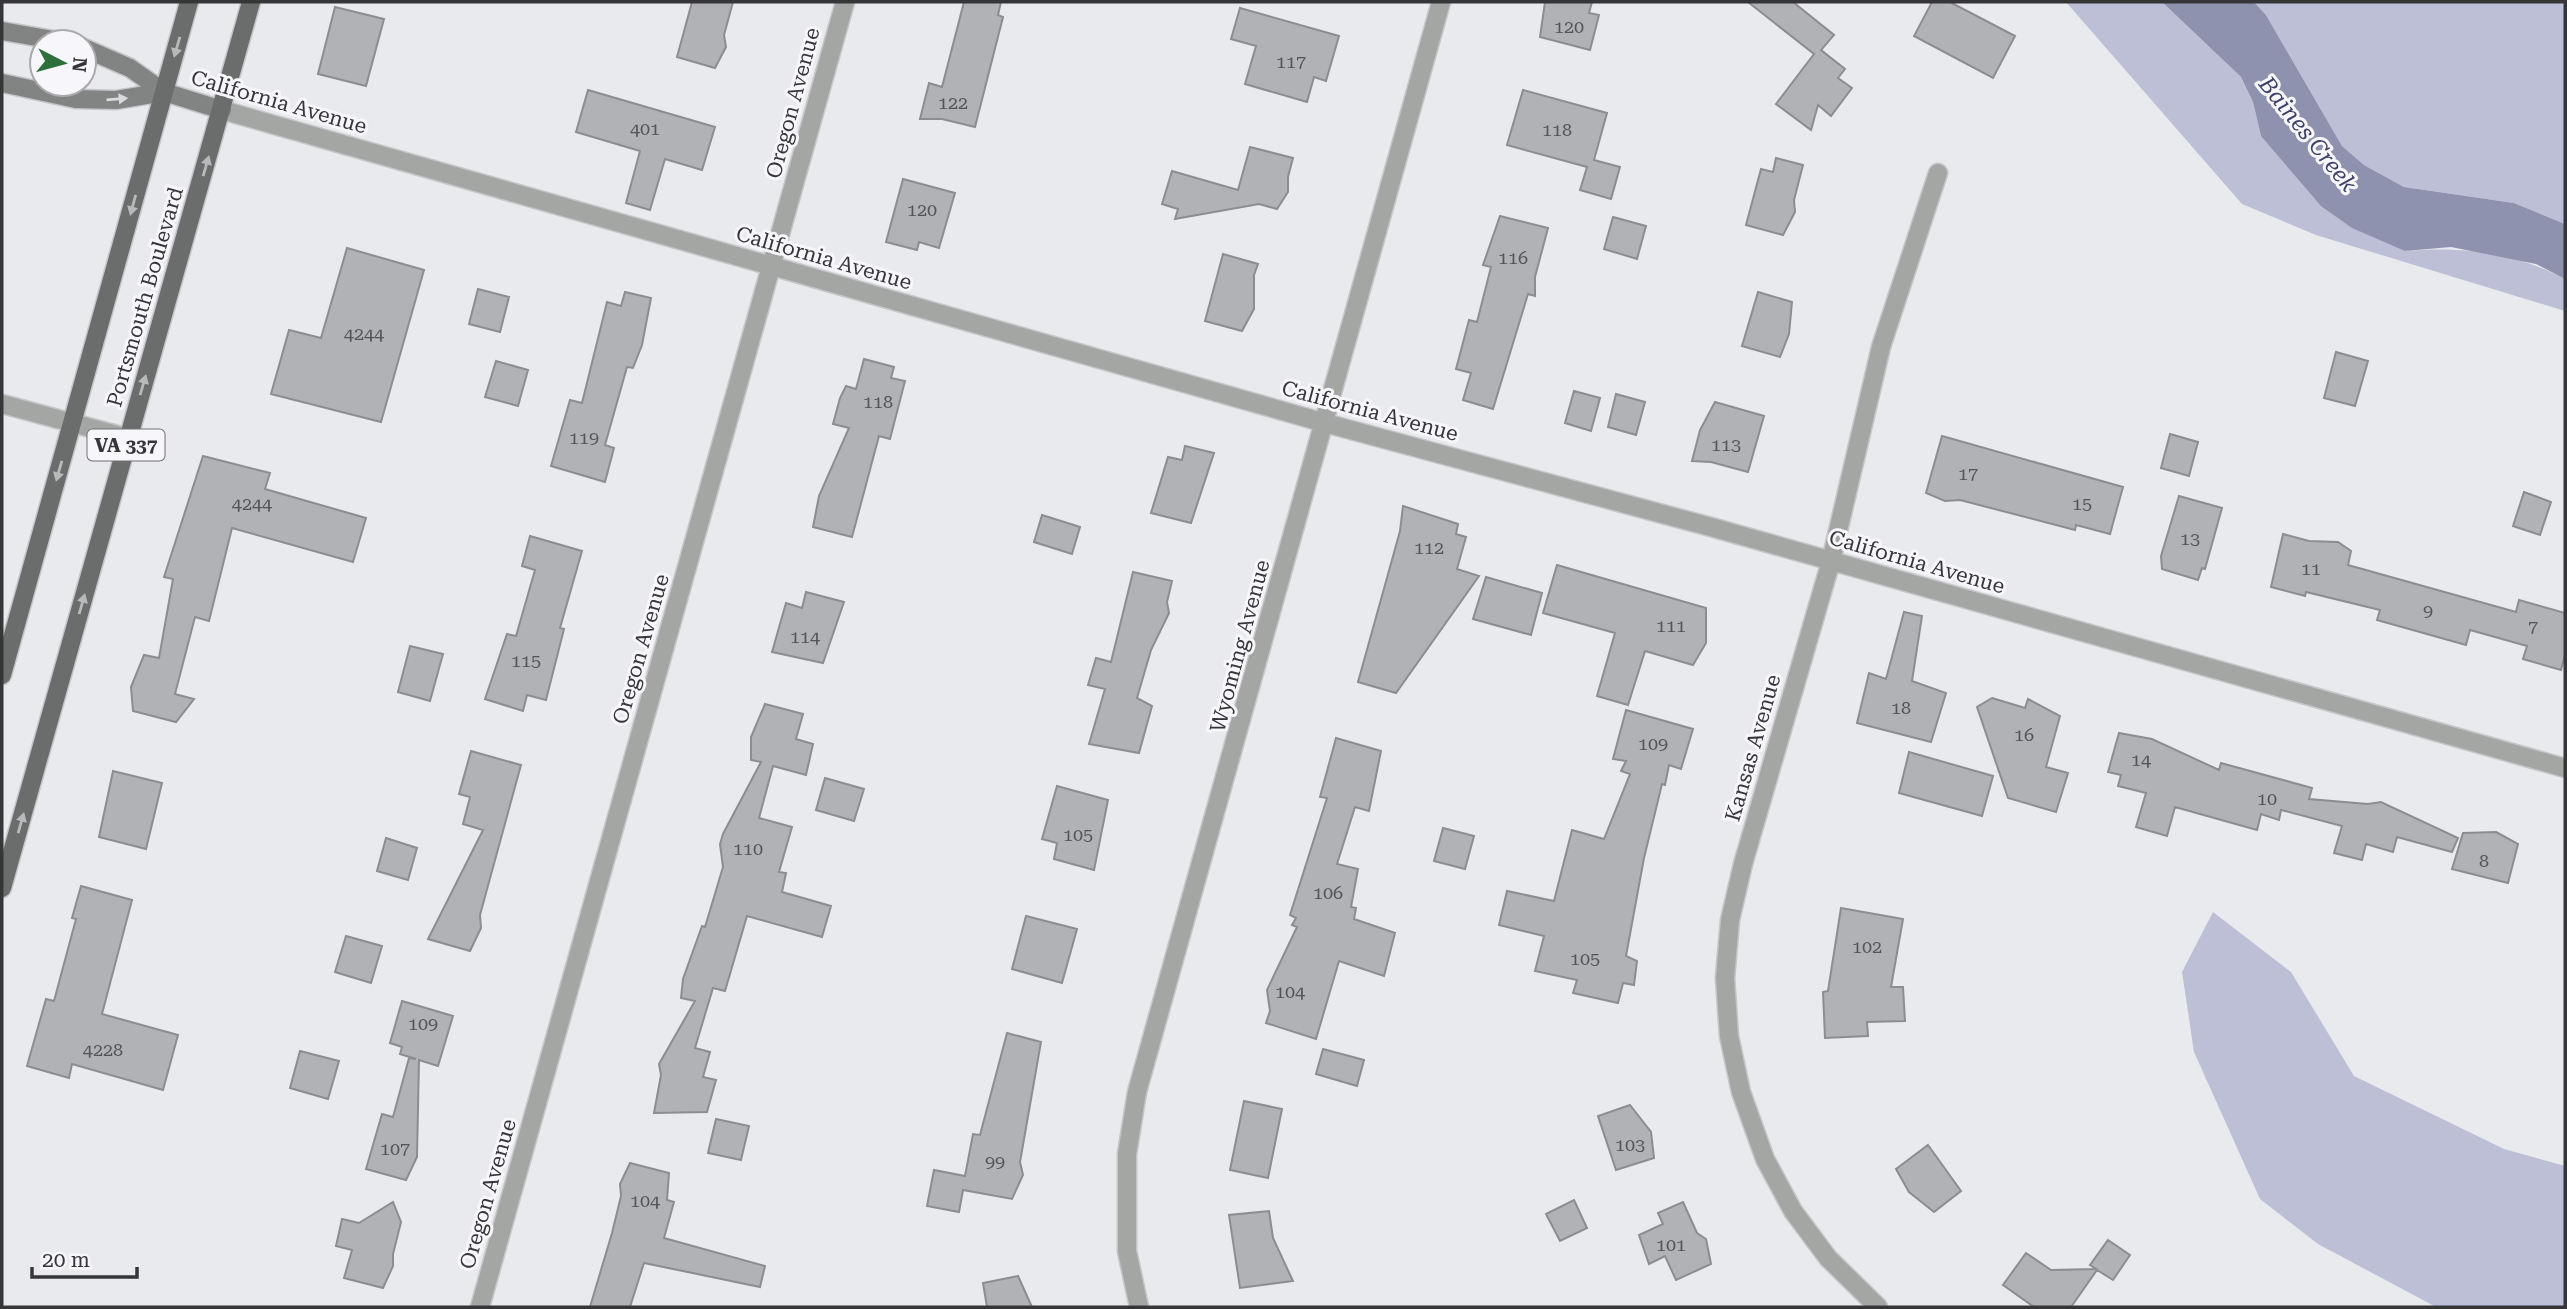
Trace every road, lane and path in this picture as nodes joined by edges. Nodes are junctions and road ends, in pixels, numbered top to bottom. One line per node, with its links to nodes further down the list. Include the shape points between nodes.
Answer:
1 (189, 2): 9 (main road, Portsmouth Boulevard / VA 337, one-way to 9)
2 (251, 2): 10 (main road, Portsmouth Boulevard / VA 337)
3 (845, 2): 12 (street, Oregon Avenue)
4 (1441, 2): 15 (street, Wyoming Avenue)
5 (2, 31): 6 (main road)
6 (28, 36)
7 (98, 54): 9 (main road, via 130,68)
8 (2, 83): 9 (main road, one-way to 9, via 76,99 116,100)
9 (164, 92): 10 (main road, California Avenue); 14 (main road, Portsmouth Boulevard / VA 337, one-way to 14)
10 (222, 110): 12 (street, California Avenue); 16 (main road, Portsmouth Boulevard / VA 337, one-way to 10)
11 (1938, 173): 17 (street, Kansas Avenue, via 1881,347)
12 (772, 267): 15 (street, California Avenue); 21 (street, Oregon Avenue)
13 (2, 404): 14 (street)
14 (72, 422): 16 (street); 18 (main road, Portsmouth Boulevard / VA 337, one-way to 18)
15 (1325, 423): 17 (street, California Avenue); 22 (street, Wyoming Avenue, via 1137,1092 1127,1154 1127,1251)
16 (128, 438): 20 (main road, Portsmouth Boulevard / VA 337, one-way to 16)
17 (1831, 561): 19 (street, California Avenue); 23 (street, Kansas Avenue, via 1743,864 1730,920 1725,978 1729,1035 1741,1092 1765,1159 1793,1211 1828,1258)
18 (2, 675)
19 (2565, 768)
20 (2, 888)
21 (480, 1307)
22 (1139, 1307)
23 (1878, 1307)

